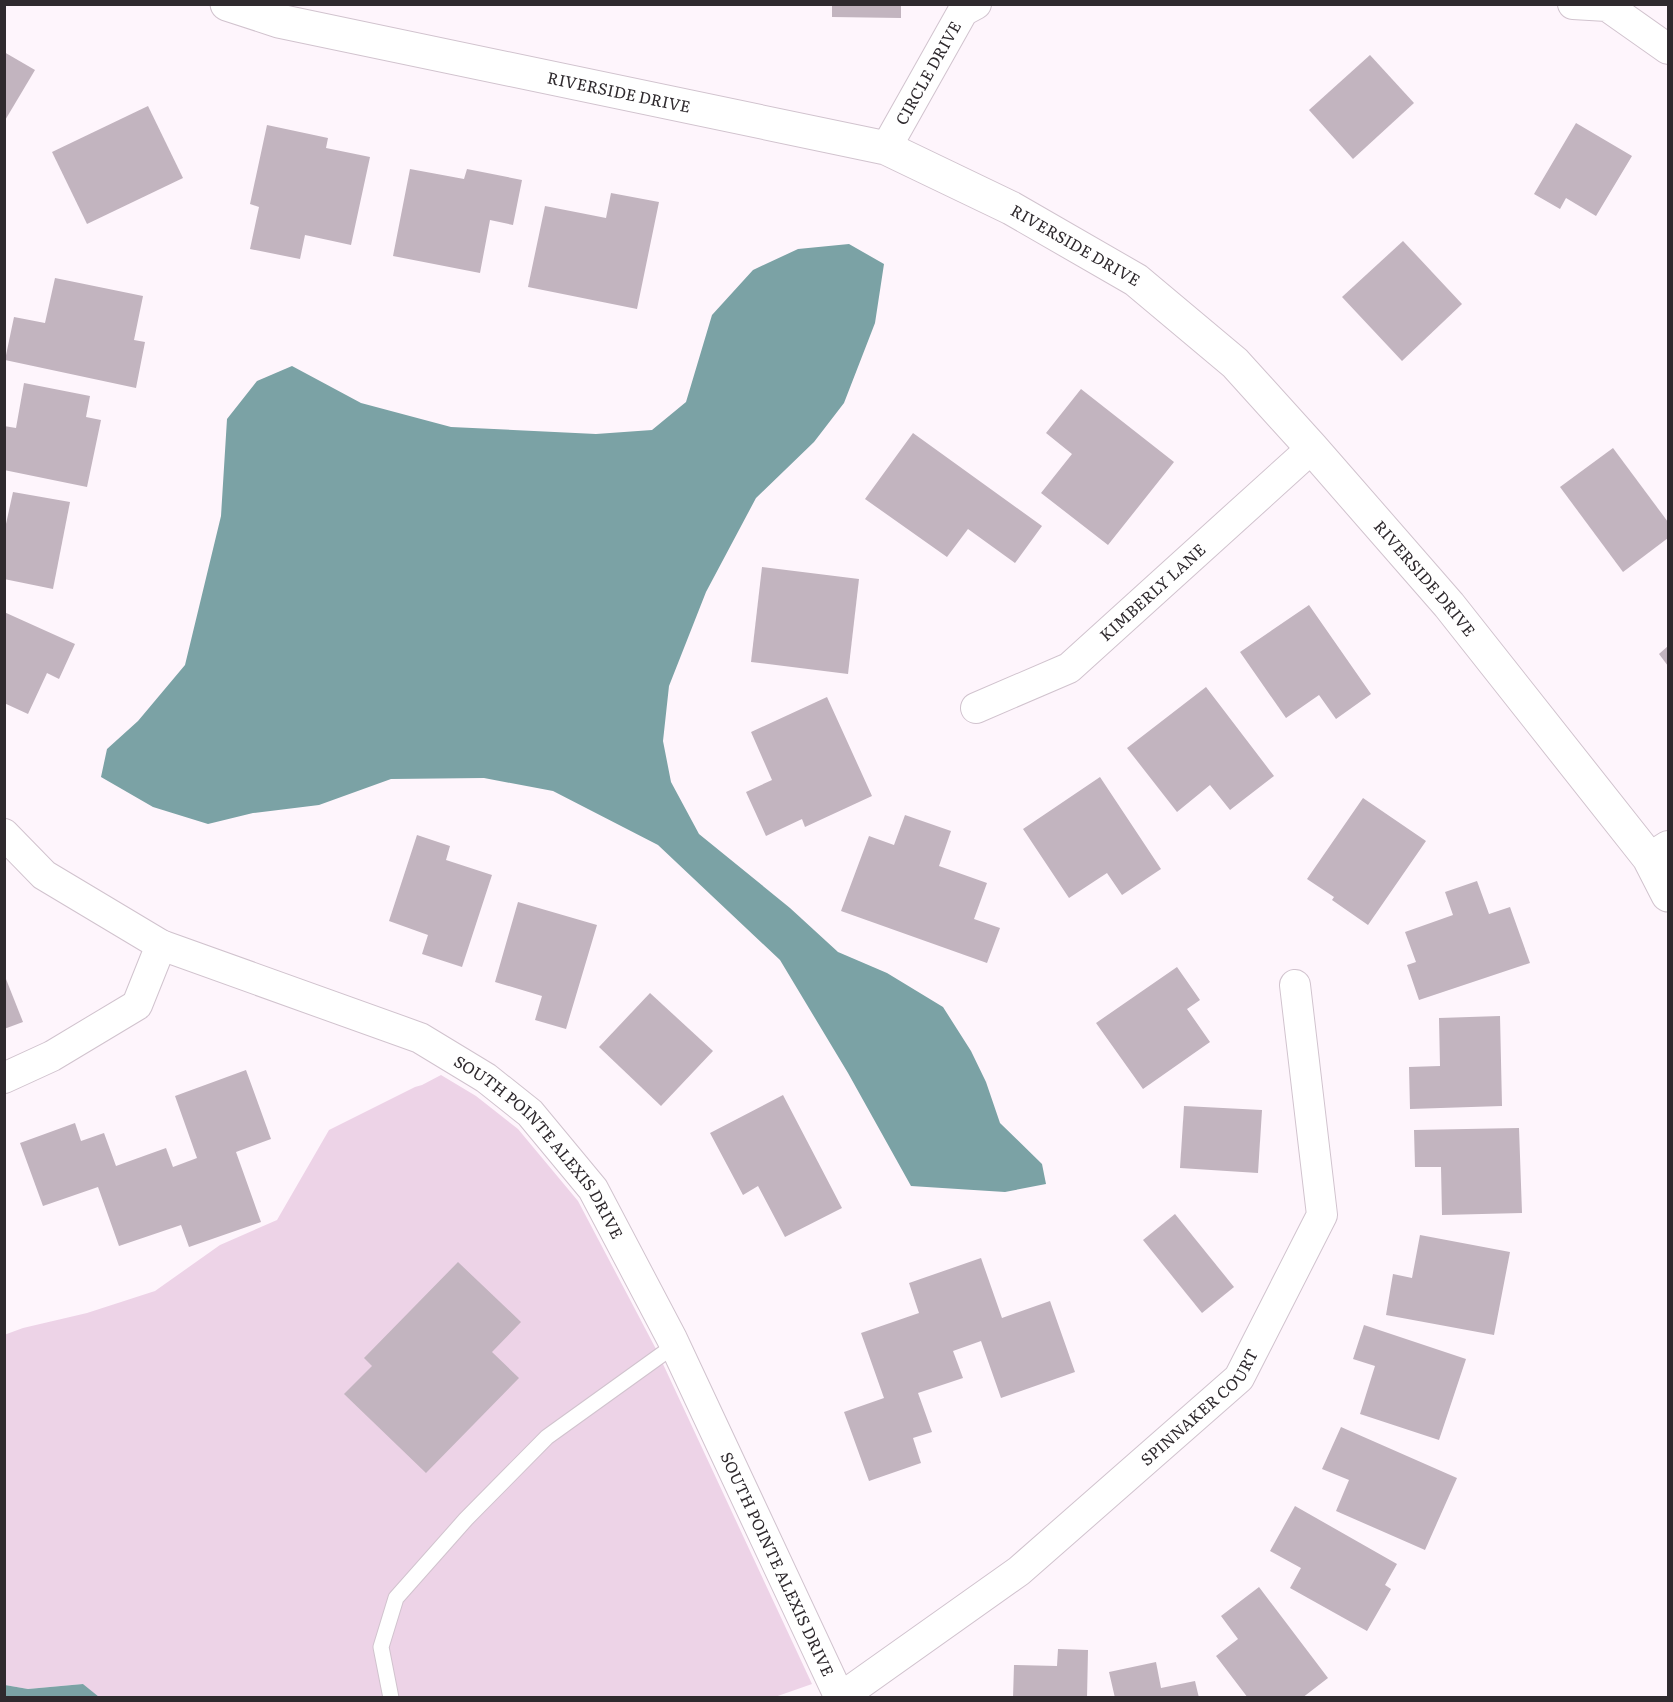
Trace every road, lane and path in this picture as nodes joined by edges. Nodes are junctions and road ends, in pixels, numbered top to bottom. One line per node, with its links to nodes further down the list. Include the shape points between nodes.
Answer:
1 (227, 4): 5 (street, RIVERSIDE DRIVE, via 279,21)
2 (976, 4): 5 (street, CIRCLE DRIVE, via 963,11)
3 (1573, 4): 4 (street, via 1606,6)
4 (1668, 49)
5 (886, 148): 6 (street, RIVERSIDE DRIVE, via 1011,208 1136,280 1235,363)
6 (1312, 448): 7 (street, KIMBERLY LANE, via 1069,668); 9 (street, RIVERSIDE DRIVE)
7 (976, 708)
8 (4, 834): 11 (street, SOUTH POINTE ALEXIS DRIVE, via 44,875)
9 (1659, 852): 10 (street, RIVERSIDE DRIVE)
10 (1668, 895)
11 (161, 945): 13 (street, via 137,1005 52,1056); 14 (street, SOUTH POINTE ALEXIS DRIVE, via 420,1038 486,1078 530,1113 593,1189)
12 (1295, 985): 16 (street, SPINNAKER COURT, via 1322,1215 1239,1378 1019,1571)
13 (4, 1078)
14 (675, 1345): 15 (lane, via 547,1437 465,1519 396,1598 381,1647); 16 (street, SOUTH POINTE ALEXIS DRIVE)
15 (391, 1698)
16 (840, 1698)

